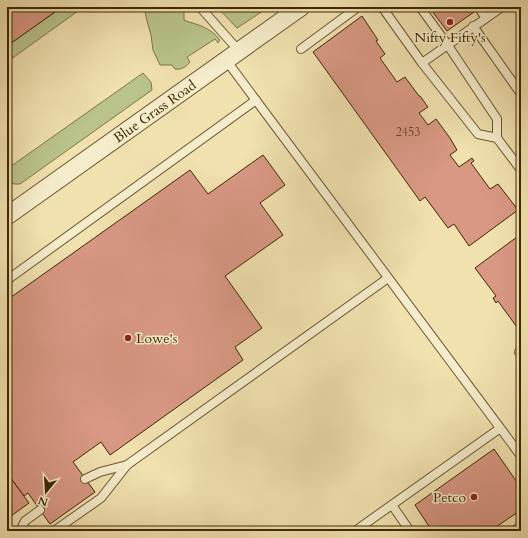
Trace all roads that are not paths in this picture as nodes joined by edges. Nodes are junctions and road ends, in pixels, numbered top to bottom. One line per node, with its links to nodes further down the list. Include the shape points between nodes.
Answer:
1 (200, 7): 12 (lane)
2 (301, 7): 12 (street, Blue Grass Road)
3 (358, 7): 11 (lane)
4 (382, 7): 13 (lane)
5 (420, 7): 10 (lane)
6 (478, 7): 8 (lane)
7 (502, 7): 8 (lane)
8 (486, 18): 9 (lane)
9 (473, 26): 10 (lane); 14 (lane)
10 (447, 44): 13 (lane); 16 (lane, via 497,119)
11 (301, 49)
12 (233, 56): 15 (lane); 18 (street, Blue Grass Road)
13 (422, 63): 16 (lane, via 478,134)
14 (521, 94)
15 (256, 100): 19 (lane); 20 (lane)
16 (497, 138): 17 (lane)
17 (521, 170)
18 (7, 216)
19 (388, 278): 21 (lane); 23 (lane)
20 (7, 280)
21 (499, 429): 22 (lane); 25 (lane)
22 (521, 456)
23 (127, 465): 24 (lane); 29 (lane, via 101,498)
24 (85, 479)
25 (392, 505): 30 (lane); 31 (lane)
26 (40, 510): 28 (lane, via 25,521)
27 (521, 526): 32 (lane)
28 (20, 531)
29 (54, 531)
30 (356, 531)
31 (410, 531)
32 (514, 531)

